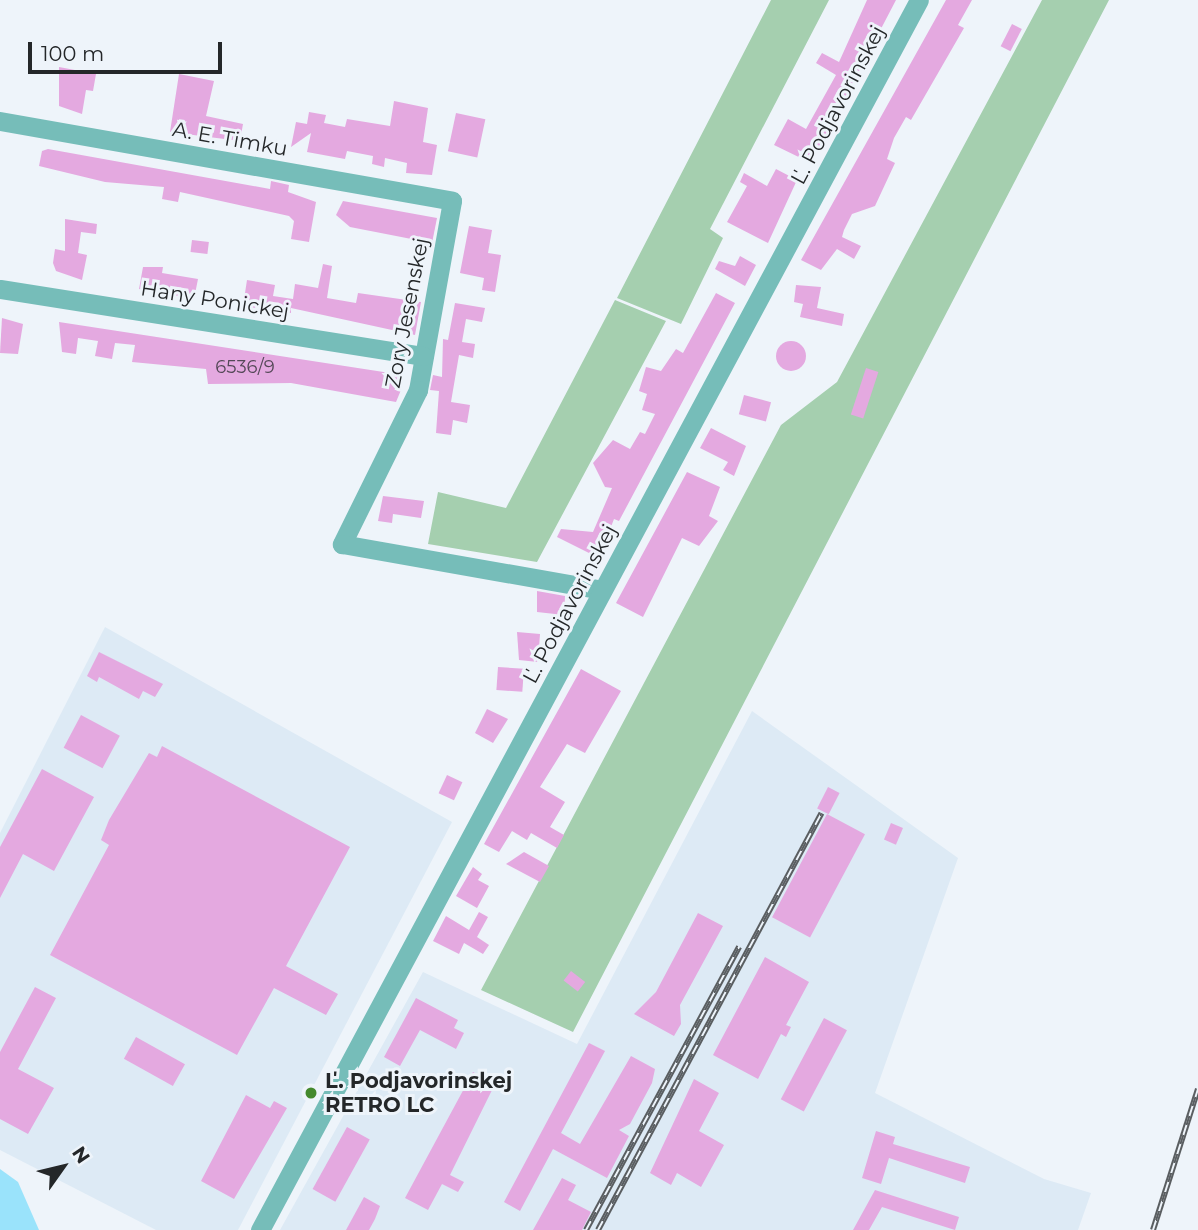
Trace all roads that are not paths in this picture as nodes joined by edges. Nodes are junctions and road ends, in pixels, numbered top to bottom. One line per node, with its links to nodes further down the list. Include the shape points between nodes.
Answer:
1 (919, 0): 6 (street, Ľ. Podjavorinskej)
2 (0, 121): 3 (street, A. E. Timku)
3 (452, 201): 5 (street, Zory Jesenskej)
4 (0, 289): 5 (street, Hany Ponickej)
5 (424, 356): 6 (street, Zory Jesenskej, via 418,390 342,544)
6 (602, 590): 7 (street, Ľ. Podjavorinskej)
7 (260, 1230)

